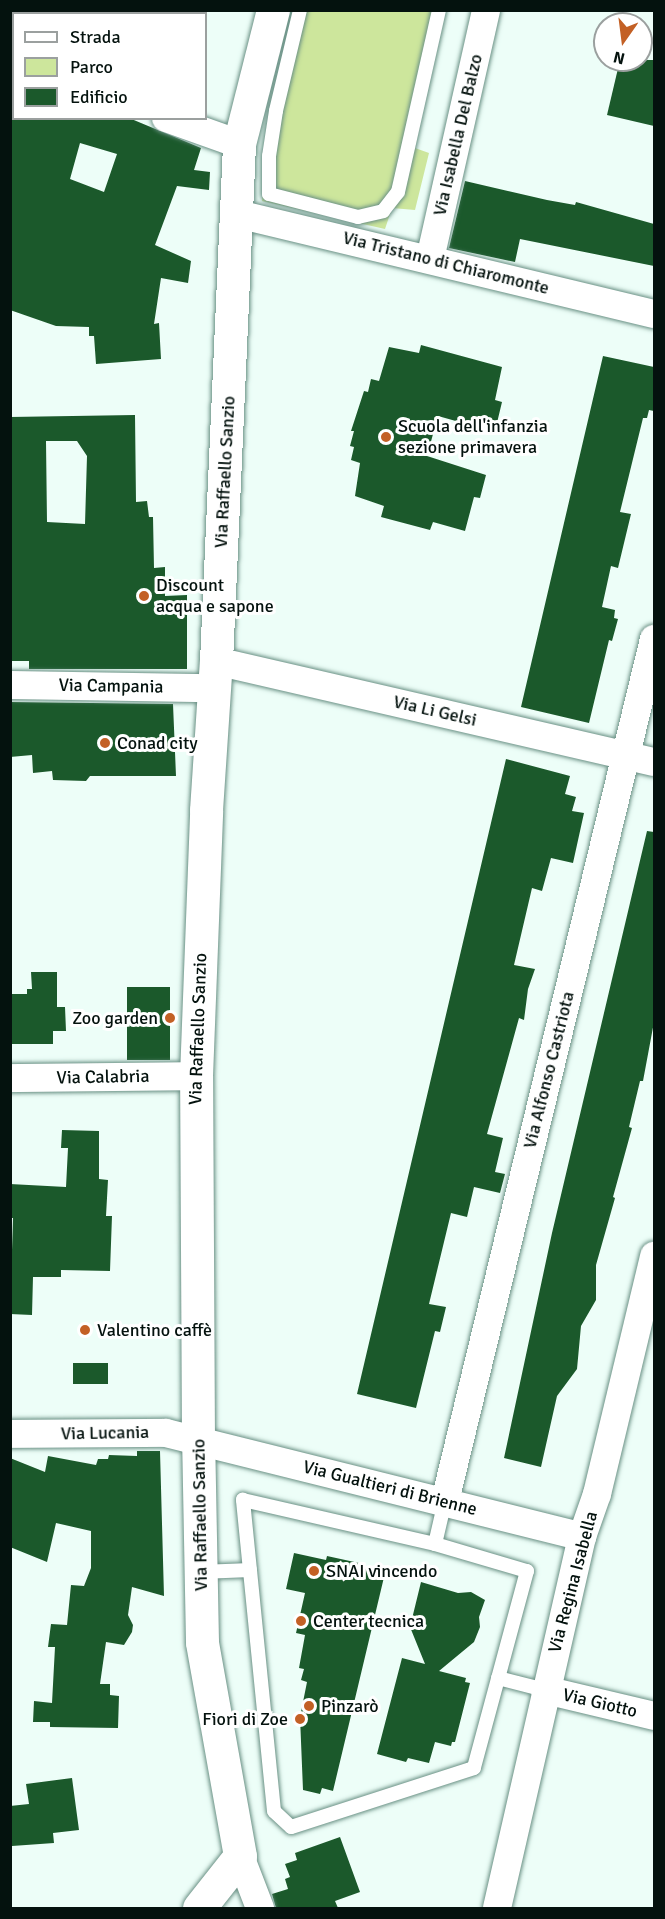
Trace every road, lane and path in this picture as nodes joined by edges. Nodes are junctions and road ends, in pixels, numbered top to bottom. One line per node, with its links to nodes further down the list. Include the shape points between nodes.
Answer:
1 (273, 10): 6 (street, Via Raffaello Sanzio)
2 (300, 10): 3 (lane, via 272,134 269,194 358,217 383,211 398,192)
3 (439, 10)
4 (486, 10): 8 (street, Via Isabella Del Balzo)
5 (172, 120): 6 (street)
6 (239, 144): 7 (street, Via Raffaello Sanzio)
7 (237, 214): 8 (street, Via Tristano di Chiaromonte); 11 (street, Via Raffaello Sanzio)
8 (430, 259): 9 (street, Via Tristano di Chiaromonte)
9 (654, 314)
10 (654, 639): 13 (street, Via Alfonso Castriota)
11 (214, 674): 12 (street, Via Campania); 13 (street, Via Li Gelsi); 15 (street, Via Raffaello Sanzio)
12 (10, 685)
13 (626, 755): 14 (street, Via Li Gelsi); 20 (street, Via Alfonso Castriota)
14 (654, 762)
15 (196, 1076): 16 (street, Via Calabria); 19 (street, Via Raffaello Sanzio)
16 (10, 1078)
17 (654, 1256): 21 (street, Via Regina Isabella, via 597,1494)
18 (10, 1434): 19 (street, Via Lucania, via 166,1433)
19 (198, 1440): 20 (street, Via Gualtieri di Brienne); 24 (street, Via Raffaello Sanzio)
20 (444, 1501): 21 (street, Via Gualtieri di Brienne); 22 (lane)
21 (582, 1537): 26 (street, Via Regina Isabella)
22 (435, 1544): 23 (lane, via 243,1500); 25 (lane, via 527,1571)
23 (250, 1570): 24 (lane); 25 (lane, via 274,1811 291,1827 474,1768)
24 (201, 1572): 28 (street, Via Raffaello Sanzio, via 202,1642)
25 (498, 1678): 26 (lane)
26 (545, 1690): 27 (street, Via Giotto); 31 (street, Via Regina Isabella)
27 (654, 1716)
28 (240, 1857): 29 (street); 30 (street, Via Raffaello Sanzio)
29 (199, 1908)
30 (260, 1908)
31 (497, 1908)

